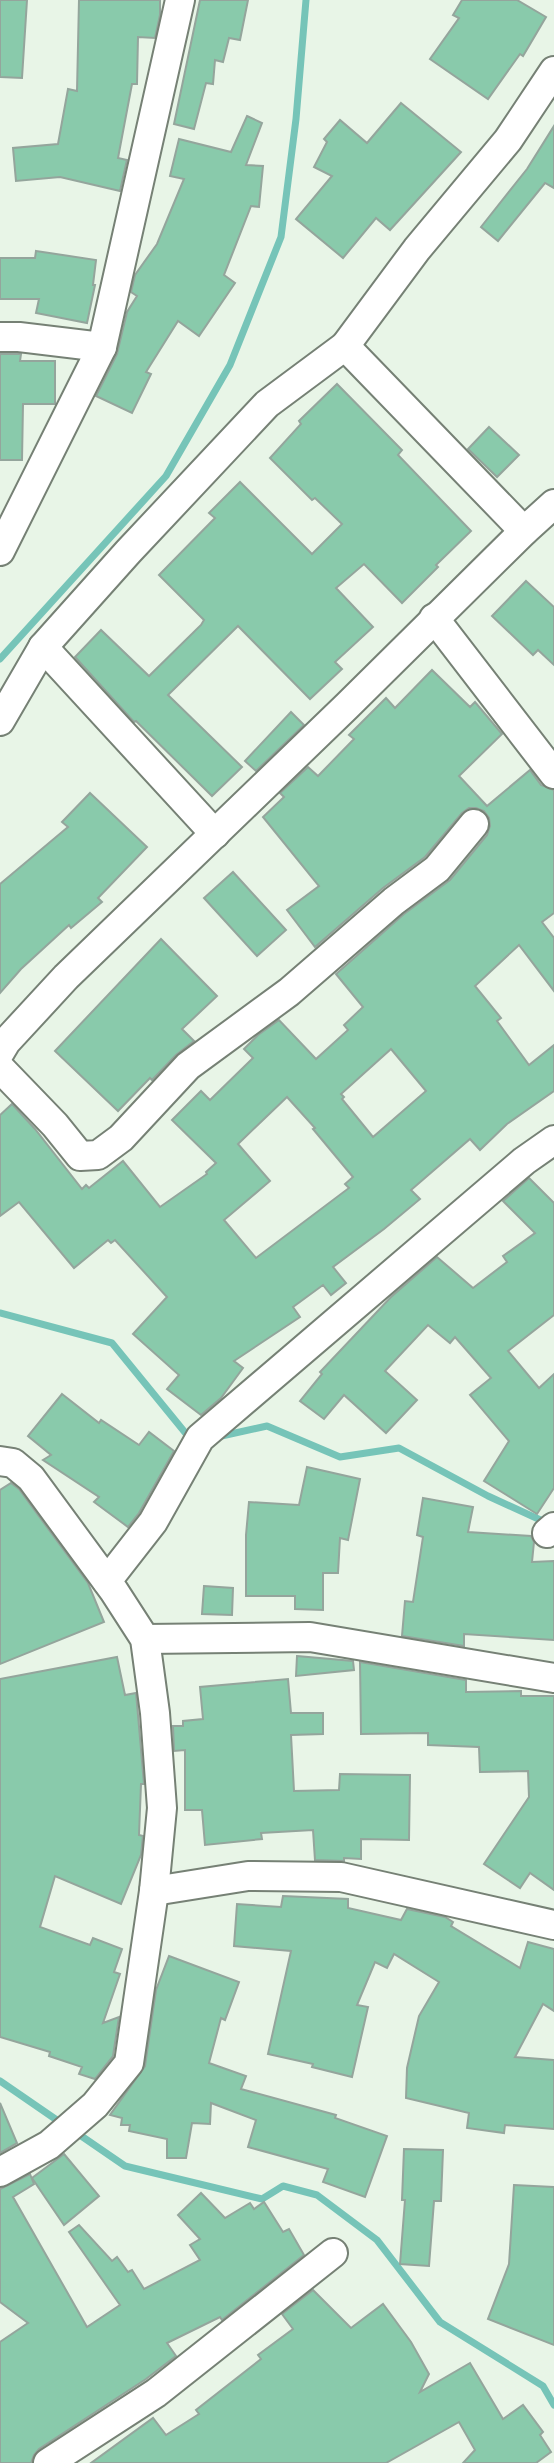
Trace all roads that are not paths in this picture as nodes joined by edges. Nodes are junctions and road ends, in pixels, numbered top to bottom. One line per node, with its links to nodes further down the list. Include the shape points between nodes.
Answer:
1 (180, 0): 5 (street)
2 (554, 71): 4 (street, via 508,140 417,249)
3 (0, 337): 5 (street)
4 (345, 346): 7 (street); 10 (street, via 267,404)
5 (102, 347): 8 (street)
6 (554, 504): 7 (street)
7 (524, 531): 9 (street)
8 (0, 551)
9 (434, 618): 12 (street); 14 (street)
10 (43, 647): 11 (street); 14 (street)
11 (0, 721)
12 (554, 774)
13 (474, 824): 16 (street, via 437,869 289,992 188,1066 121,1138 98,1155 80,1156)
14 (215, 834): 15 (street, via 66,977)
15 (0, 1052)
16 (0, 1068)
17 (554, 1140): 19 (street, via 200,1438 153,1522)
18 (0, 1461): 19 (street, via 13,1463 31,1478)
19 (107, 1581): 20 (street)
20 (145, 1639): 21 (street, via 310,1637); 22 (street, via 162,1808)
21 (554, 1678)
22 (154, 1891): 23 (street, via 248,1876 341,1877); 24 (street, via 129,2063 95,2105 49,2145)
23 (554, 1925)
24 (0, 2172)
25 (333, 2253): 26 (street, via 156,2393)
26 (48, 2463)

